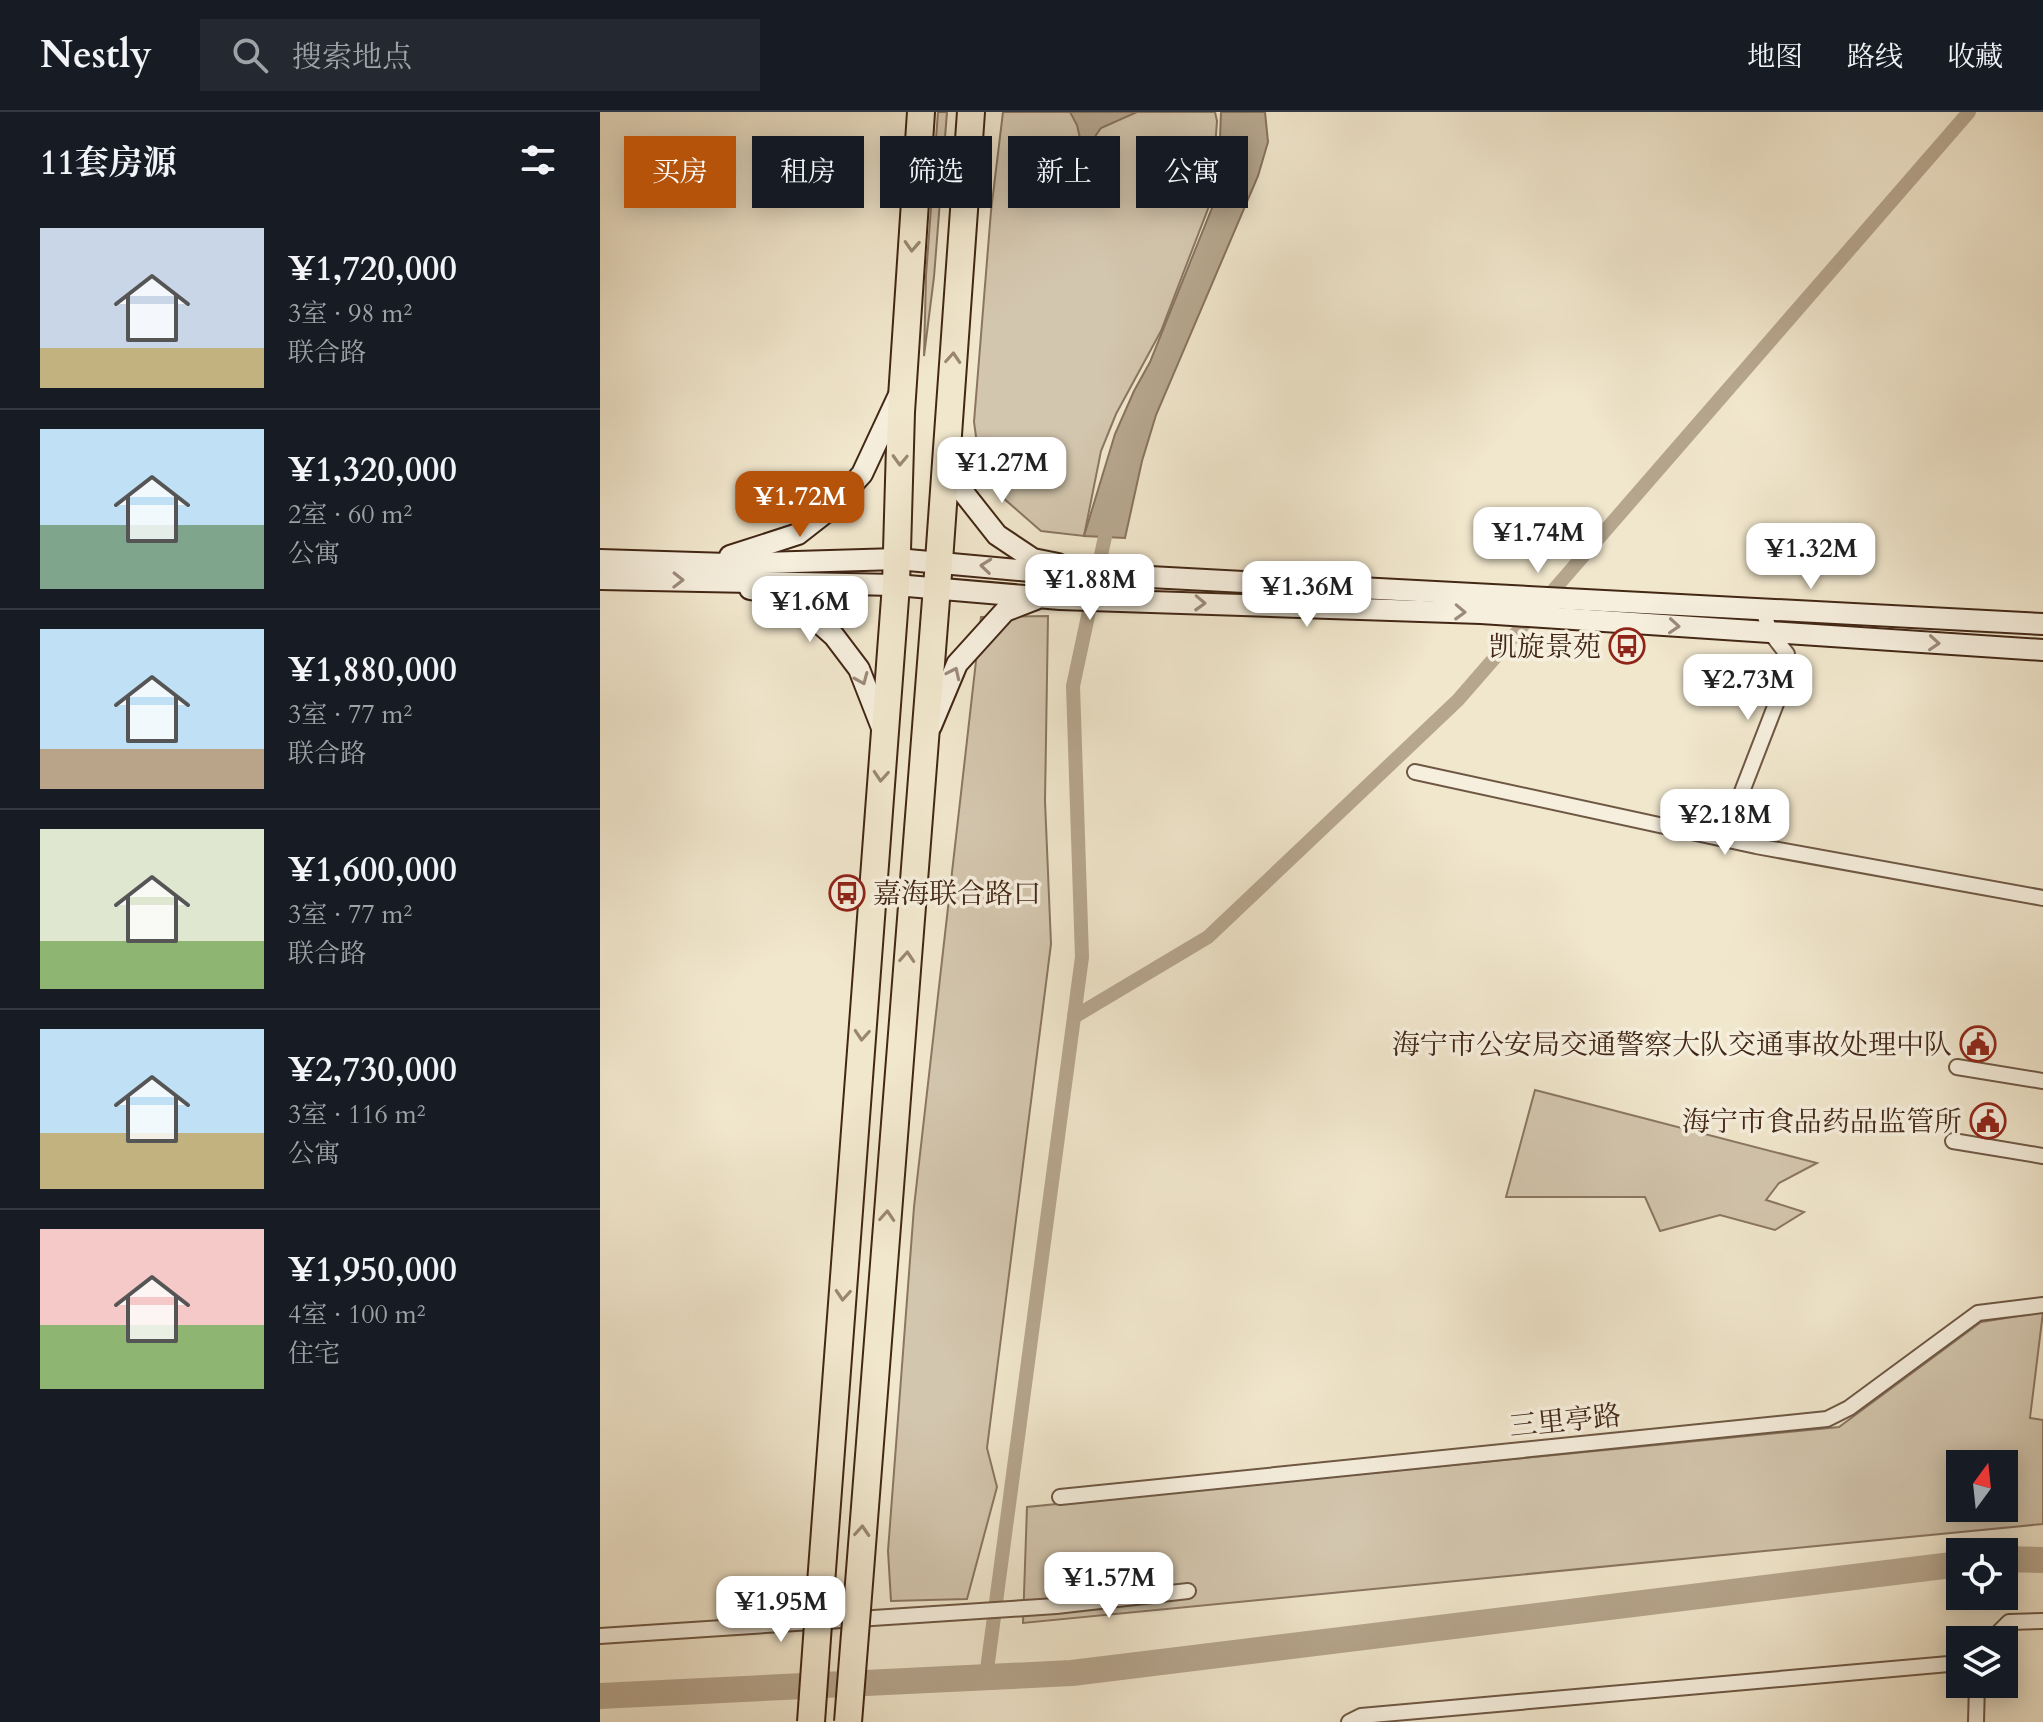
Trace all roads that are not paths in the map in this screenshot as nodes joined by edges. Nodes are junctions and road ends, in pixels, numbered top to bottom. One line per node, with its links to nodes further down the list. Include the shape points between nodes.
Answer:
1 (921, 112): 3 (highway, one-way to 3)
2 (971, 112): 4 (highway, one-way to 2)
3 (904, 383): 8 (main road, via 862,474 830,509 798,534); 9 (highway, one-way to 9)
4 (948, 436): 6 (highway); 7 (main road, via 963,492 997,535 1033,559)
5 (600, 560): 8 (main road)
6 (939, 561): 7 (main road, one-way to 6); 9 (main road); 11 (highway)
7 (1065, 570): 13 (main road)
8 (708, 572): 9 (main road); 10 (main road, one-way to 8); 19 (main road, one-way to 19, via 799,605 834,636 859,669)
9 (896, 572): 11 (main road); 19 (highway)
10 (600, 579)
11 (936, 589): 12 (main road); 20 (highway)
12 (1050, 598): 13 (main road, one-way to 13); 20 (main road, one-way to 12, via 957,664 1005,611)
13 (1495, 605): 14 (main road)
14 (1573, 609): 15 (main road); 17 (main road, one-way to 17)
15 (1763, 610): 16 (main road); 17 (street)
16 (2043, 624)
17 (1770, 632): 18 (main road, one-way to 18); 22 (street, via 1787,654 1786,678)
18 (2043, 650)
19 (884, 735): 36 (highway, one-way to 36, bridge)
20 (924, 745): 37 (highway, one-way to 20, bridge)
21 (1415, 772): 22 (street)
22 (1724, 838): 23 (street)
23 (2043, 898)
24 (1957, 1067): 25 (street)
25 (2043, 1081)
26 (1953, 1141): 27 (street)
27 (2043, 1156)
28 (2043, 1305): 29 (street, 三里亭路, via 1978,1313 1827,1419)
29 (1060, 1497)
30 (1188, 1591): 33 (street, via 1025,1609)
31 (2043, 1621): 32 (street)
32 (2005, 1626)
33 (600, 1636)
34 (1946, 1664): 38 (street, via 1361,1716)
35 (1977, 1698): 39 (street)
36 (811, 1722)
37 (848, 1722)
38 (1349, 1722)
39 (1976, 1722)

